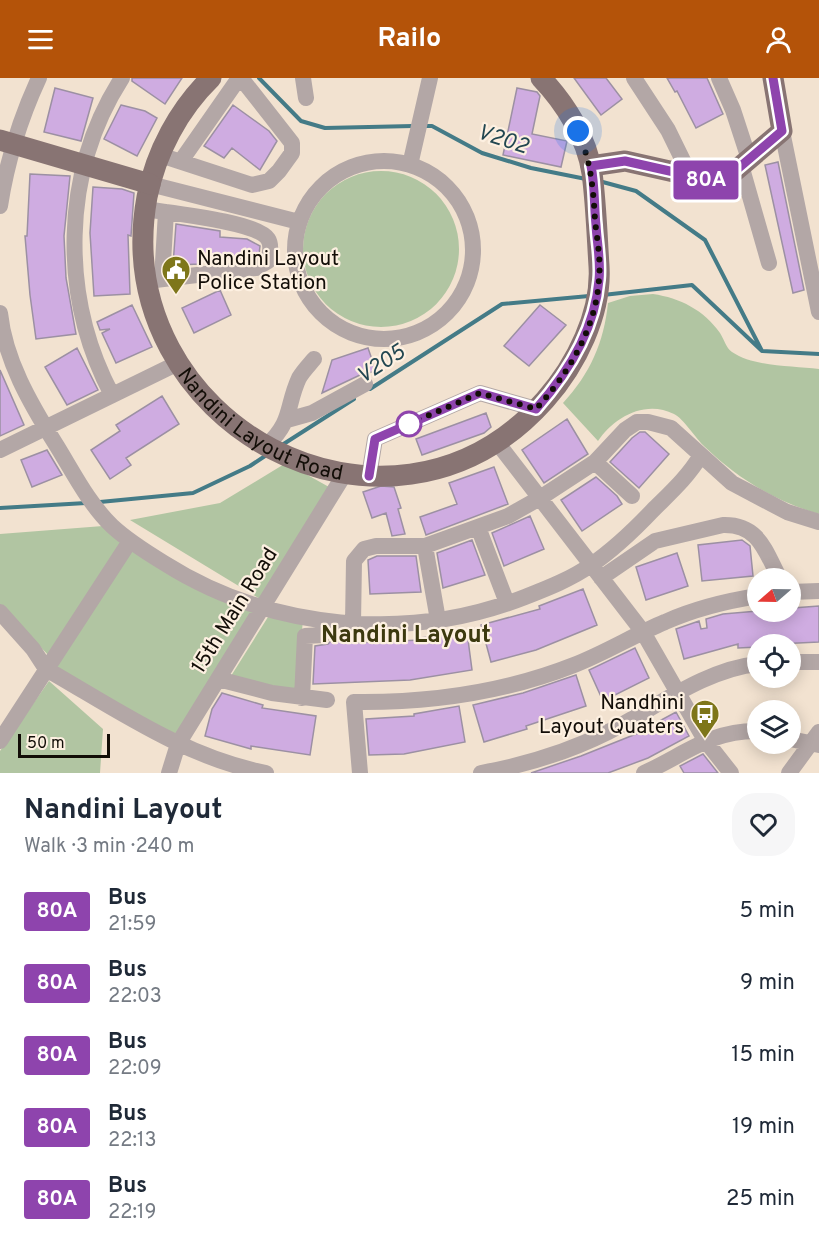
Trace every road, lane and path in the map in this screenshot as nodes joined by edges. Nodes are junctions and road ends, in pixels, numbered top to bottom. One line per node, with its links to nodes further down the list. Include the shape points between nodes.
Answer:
1 (39, 78): 13 (street)
2 (122, 78): 17 (street, via 98,123)
3 (211, 78): 14 (main road, Nandini Layout Road, via 180,115)
4 (240, 78): 15 (street); 15 (street, via 291,142 292,153 269,181 252,185)
5 (303, 78): 11 (street)
6 (430, 78): 18 (street)
7 (541, 78): 20 (main road, Nandini Layout Road, via 569,114 585,148)
8 (634, 78): 19 (street, via 668,130)
9 (719, 78): 16 (street, via 733,110)
10 (773, 78): 12 (main road)
11 (306, 98)
12 (782, 131): 16 (main road); 27 (street)
13 (7, 142): 17 (main road); 22 (street)
14 (160, 155): 15 (street); 21 (main road, Nandini Layout Road)
15 (181, 161)
16 (745, 162): 19 (main road, via 728,177 714,181); 25 (street)
17 (84, 165): 21 (main road); 32 (street, via 75,216 77,289 87,336)
18 (410, 165): 24 (street, via 390,160 365,162 342,171 321,186); 24 (street, via 439,179 458,199 470,224 474,251 470,278 457,303 438,322 414,335 387,340 360,337 335,326 315,307 301,284 294,257)
19 (690, 177): 20 (main road, via 625,161)
20 (592, 178): 33 (main road, Nandini Layout Road, via 600,279 596,301 573,359)
21 (150, 184): 23 (main road, Nandini Layout Road); 24 (street)
22 (0, 206)
23 (155, 211): 26 (main road, Nandini Layout Road, via 143,248); 26 (street, via 259,231 268,239 271,251 268,261 256,268)
24 (299, 222)
25 (770, 263)
26 (154, 280): 30 (main road, Nandini Layout Road, via 160,327)
27 (819, 312)
28 (0, 313): 35 (street, via 10,356)
29 (314, 358): 34 (street, via 300,376)
30 (178, 363): 32 (street); 38 (main road, Nandini Layout Road, via 217,410)
31 (365, 384): 34 (street, via 312,413)
32 (112, 395): 35 (street)
33 (536, 409): 36 (main road, Nandini Layout Road); 42 (street, via 480,393 375,439)
34 (286, 420): 38 (street, via 275,437)
35 (45, 428): 37 (street); 47 (street, via 110,525)
36 (496, 441): 42 (main road, Nandini Layout Road, via 432,469); 44 (street)
37 (0, 450)
38 (275, 451): 41 (main road, Nandini Layout Road)
39 (701, 455): 40 (street, via 671,428 637,422); 45 (street, via 732,483 787,512); 50 (street, via 689,474)
40 (595, 462): 43 (street); 44 (street)
41 (344, 475): 42 (main road, Nandini Layout Road); 55 (street, 15th Main Road)
42 (369, 476)
43 (632, 495)
44 (540, 498): 46 (street); 50 (street)
45 (819, 522)
46 (478, 527): 48 (street); 54 (street)
47 (130, 541): 55 (street, via 195,581); 64 (street)
48 (425, 546): 57 (street); 58 (street, via 364,549 354,561)
49 (774, 568): 50 (street, via 758,537 731,525 655,541)
50 (596, 571): 54 (street); 59 (street)
51 (819, 591): 52 (street)
52 (801, 592)
53 (747, 599): 59 (street, via 690,612)
54 (507, 603): 57 (street)
55 (263, 606): 58 (street, via 294,615); 65 (street, 15th Main Road)
56 (0, 612): 64 (street)
57 (438, 620): 58 (street)
58 (353, 623)
59 (643, 632): 66 (street); 78 (street, via 577,664 502,688 412,702 354,702)
60 (323, 635): 67 (street, via 305,636)
61 (801, 662): 62 (street)
62 (819, 662)
63 (747, 665): 66 (street)
64 (46, 669): 73 (street); 74 (street)
65 (218, 679): 67 (street); 74 (street, 15th Main Road)
66 (679, 693): 71 (street); 79 (street, via 571,749)
67 (302, 698): 68 (street)
68 (327, 700)
69 (747, 732): 71 (street)
70 (801, 739): 72 (street)
71 (705, 740): 80 (street); 81 (street)
72 (817, 740): 75 (street)
73 (0, 741)
74 (178, 744): 76 (street, 15th Main Road); 77 (street)
75 (793, 772)
76 (169, 773)
77 (266, 773)
78 (360, 773)
79 (481, 773)
80 (644, 773)
81 (731, 773)

